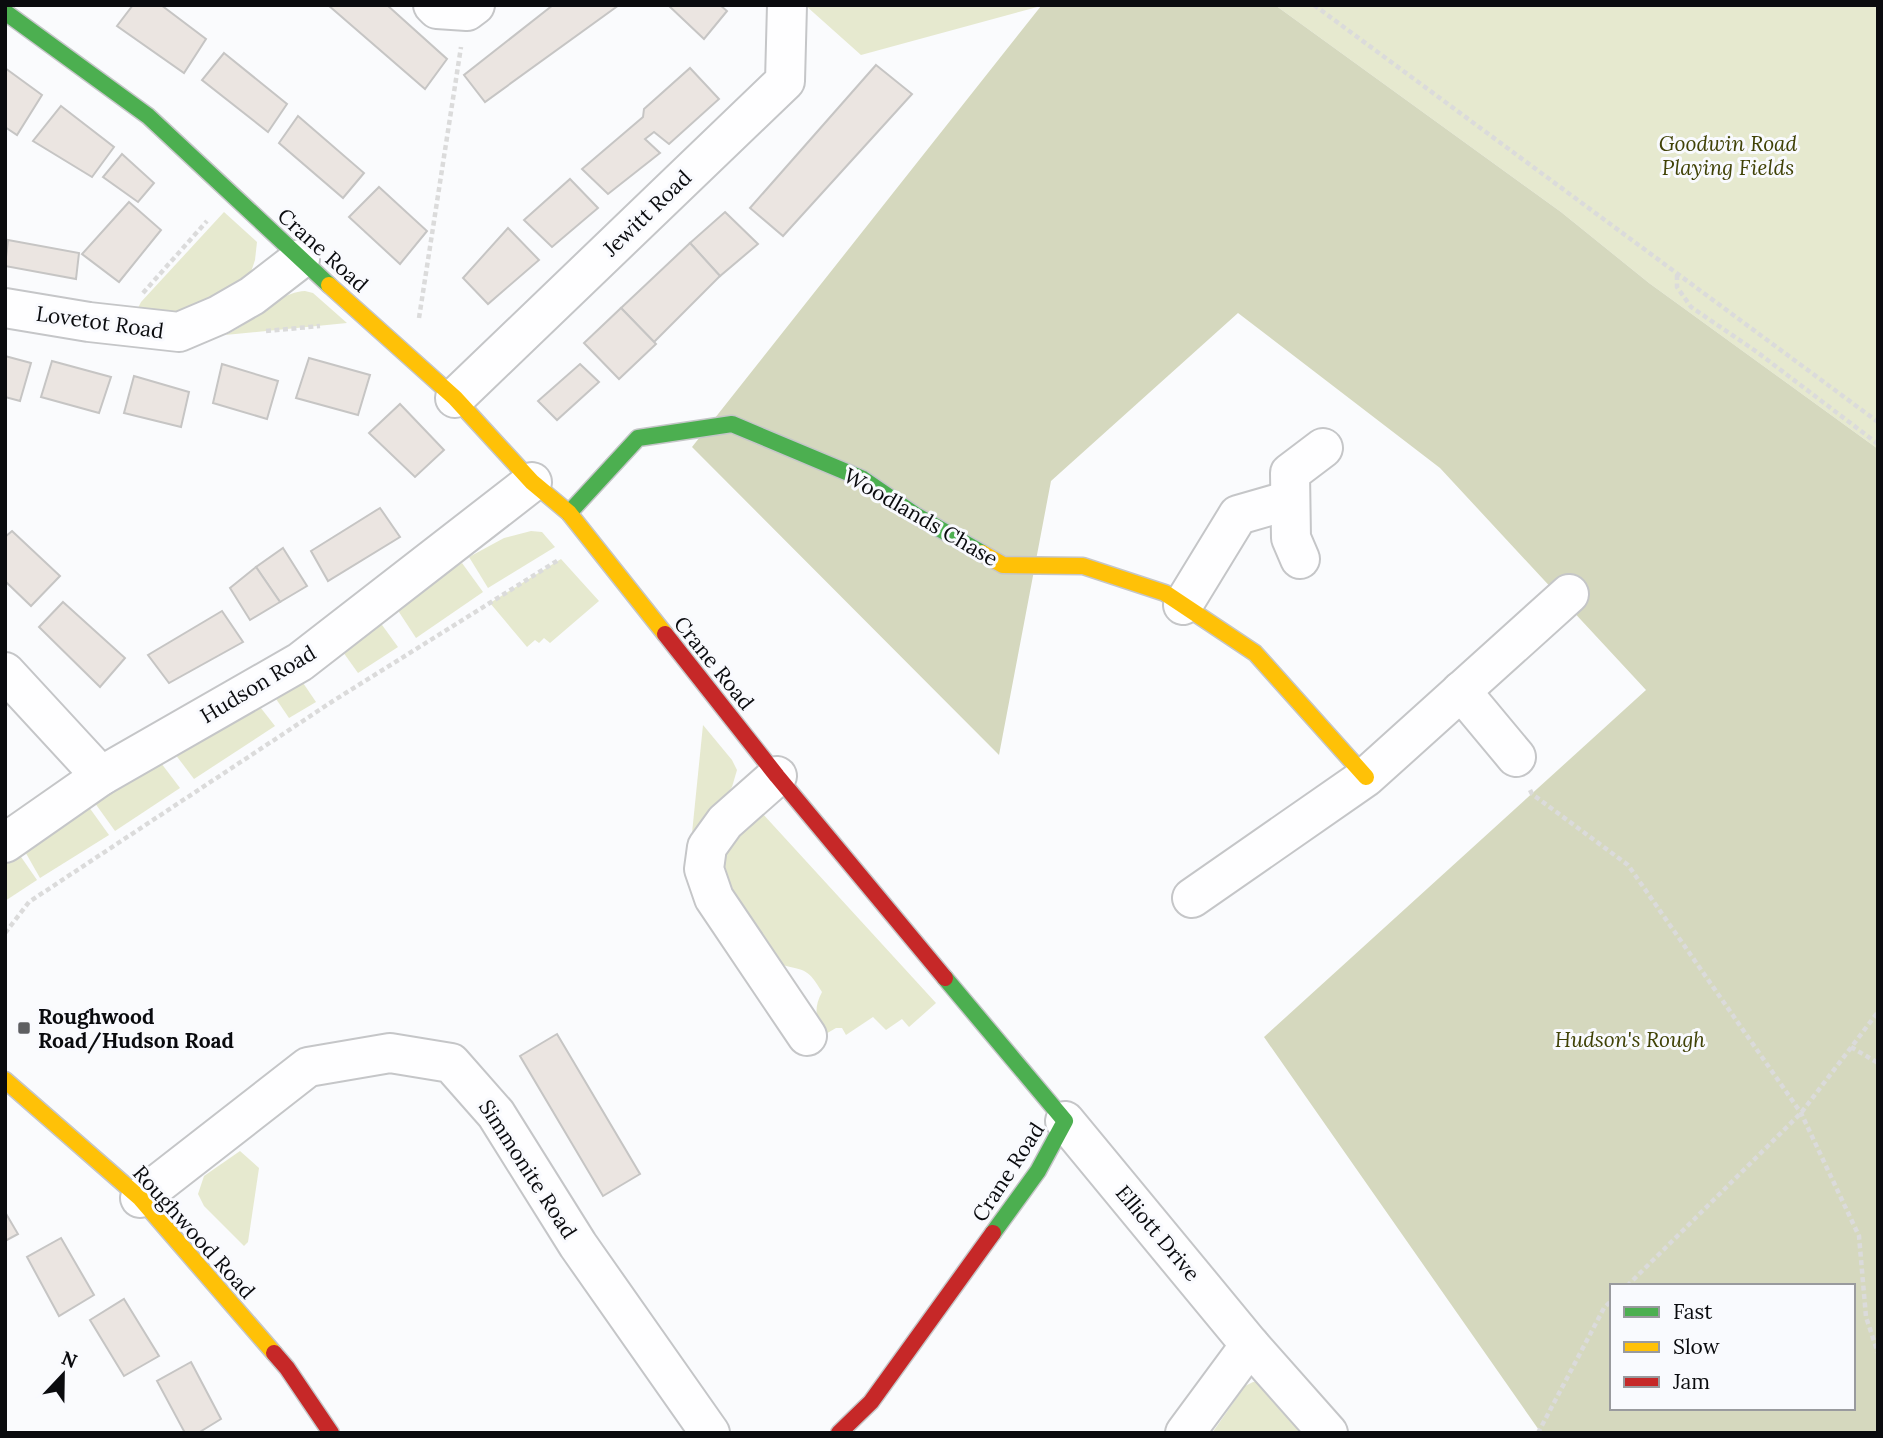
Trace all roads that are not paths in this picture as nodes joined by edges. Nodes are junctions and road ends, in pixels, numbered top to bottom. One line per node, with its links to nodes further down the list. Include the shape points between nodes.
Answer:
1 (787, 5): 5 (street, Jewitt Road, via 785,81)
2 (5, 12): 3 (street, Crane Road, via 148,116)
3 (300, 259): 4 (street, Lovetot Road, via 251,296 179,332); 5 (street, Crane Road)
4 (5, 308)
5 (455, 398): 7 (street, Crane Road)
6 (1323, 448): 8 (street, via 1290,473)
7 (532, 482): 9 (street, Crane Road); 17 (street, Hudson Road, via 300,662)
8 (1290, 500): 10 (street, via 1291,538); 12 (street, via 1238,514)
9 (569, 513): 12 (street, Woodlands Chase, via 638,438 732,424 863,479 916,516 1003,565 1083,566 1165,593); 16 (street, Crane Road)
10 (1300, 559)
11 (1569, 594): 14 (street)
12 (1183, 605): 18 (street, Woodlands Chase, via 1255,653)
13 (5, 672): 17 (street)
14 (1461, 691): 15 (street); 18 (street)
15 (1516, 757)
16 (777, 775): 21 (street, via 725,822 707,847 704,869 714,898); 23 (street, Crane Road)
17 (101, 776): 19 (street, Hudson Road)
18 (1366, 777): 20 (street)
19 (5, 843)
20 (1192, 898)
21 (807, 1036)
22 (5, 1080): 24 (street, Roughwood Road)
23 (1065, 1121): 25 (street, Elliott Drive); 28 (street, Crane Road, via 1038,1171 895,1369 871,1402)
24 (140, 1198): 26 (street, Roughwood Road, via 287,1368); 27 (street, Simmonite Road, via 309,1067 390,1053 451,1063 496,1114 578,1244)
25 (1250, 1345): 29 (street); 30 (street, Elliott Drive)
26 (331, 1433)
27 (710, 1433)
28 (839, 1433)
29 (1185, 1433)
30 (1328, 1433)

